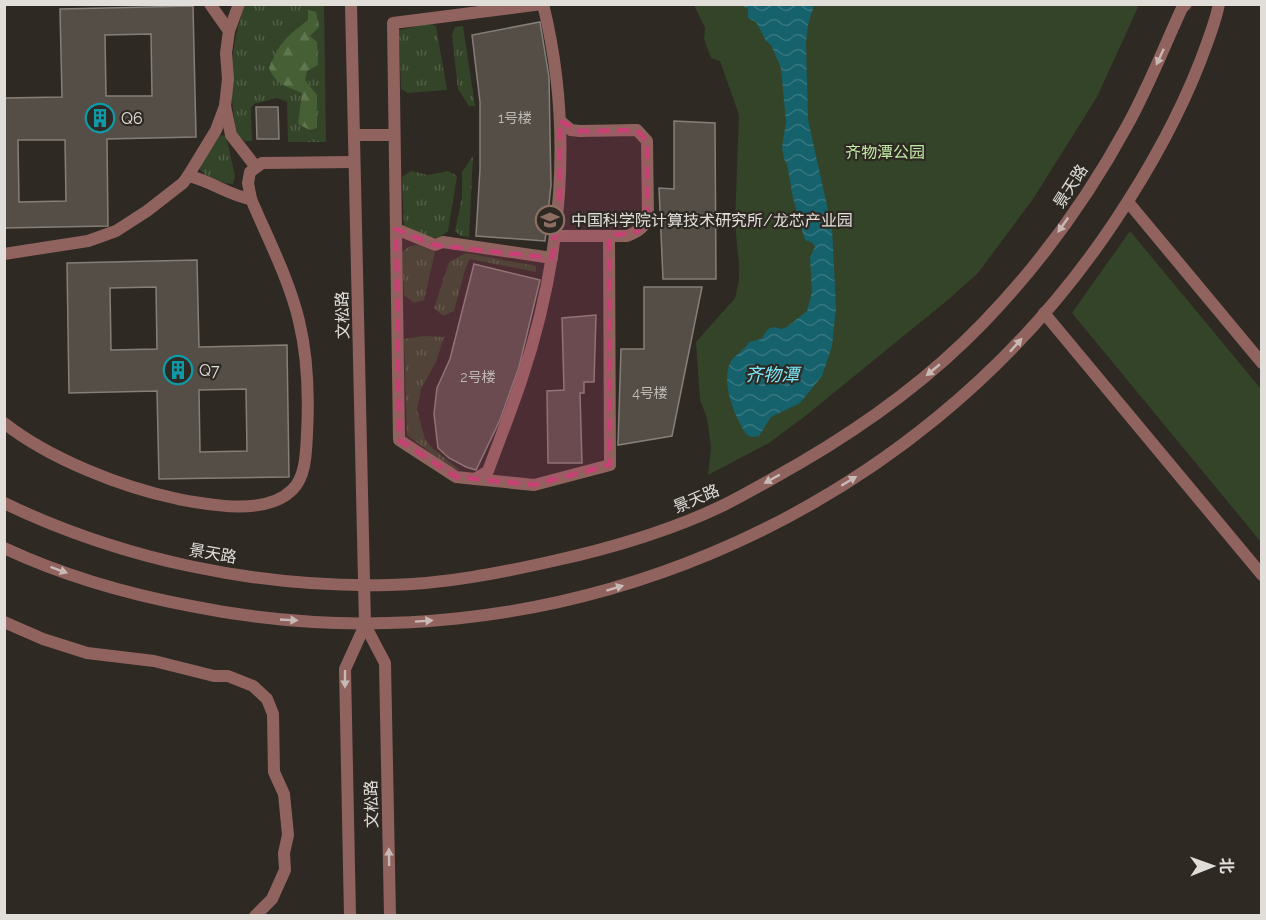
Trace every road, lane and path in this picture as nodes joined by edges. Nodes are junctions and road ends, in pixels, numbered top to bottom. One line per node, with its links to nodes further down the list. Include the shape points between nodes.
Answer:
1 (210, 4): 7 (street)
2 (239, 4): 7 (street)
3 (351, 4): 10 (street, 文松路)
4 (543, 4): 9 (street, via 553,44); 11 (street, via 393,23)
5 (1186, 4): 29 (street, 景天路, one-way to 29, via 1128,125 1062,228 983,323 885,409 724,505 668,528 601,550 461,579)
6 (1219, 4): 16 (street, via 1191,84 1163,144)
7 (229, 31): 8 (street)
8 (225, 106): 13 (street, via 231,135); 14 (street, via 216,130)
9 (560, 121): 18 (street); 19 (street, via 571,130 637,130 647,141 645,226 627,236)
10 (354, 135): 11 (street); 12 (street, 文松路)
11 (394, 135): 17 (street)
12 (354, 162): 13 (street, via 262,163); 29 (street, 文松路)
13 (256, 167): 15 (street, via 250,172 248,183)
14 (188, 176): 15 (street); 20 (street, via 116,231 88,241)
15 (251, 199): 24 (street, via 291,293 304,347 308,378 306,443 301,473 293,490 276,500 237,507 164,496 63,458)
16 (1128, 202): 22 (street, via 1094,252); 23 (street)
17 (396, 229): 21 (street, via 435,245 442,242); 25 (street, via 399,440 456,477)
18 (555, 236): 19 (street); 21 (street)
19 (609, 236): 25 (street, via 610,465 534,485)
20 (5, 254)
21 (552, 258): 25 (street, via 521,381 488,471)
22 (1044, 313): 28 (street); 31 (street, one-way to 22, via 467,619 554,602 612,589 741,541 909,441 968,393)
23 (1262, 363)
24 (4, 423)
25 (475, 479)
26 (4, 503): 29 (street, 景天路, via 41,521 161,560 274,579)
27 (4, 548): 31 (street, one-way to 31, via 93,583 152,599 270,619)
28 (1262, 575)
29 (364, 585): 31 (street, 文松路)
30 (4, 622): 32 (street, via 87,653 228,676 254,686 267,699 273,714 274,772 284,794 288,835 285,870 272,899)
31 (365, 625): 33 (street, 文松路, one-way to 33, via 345,669); 34 (street, 文松路, one-way to 31, via 385,663)
32 (255, 915)
33 (350, 915)
34 (390, 915)

